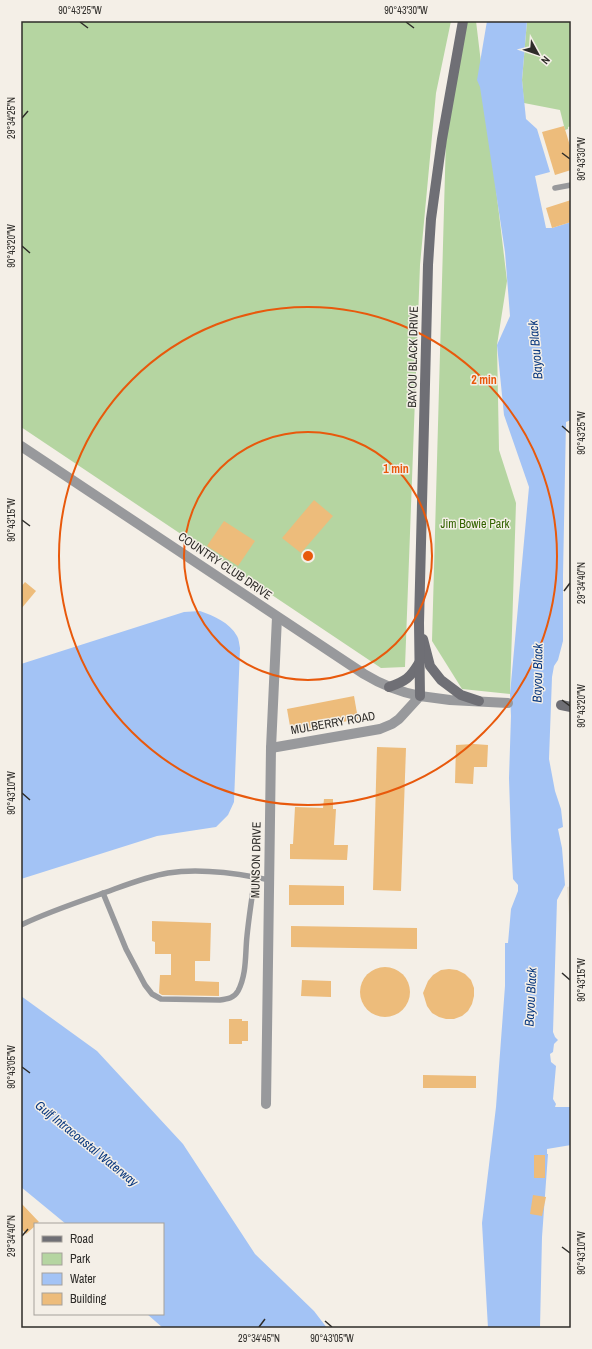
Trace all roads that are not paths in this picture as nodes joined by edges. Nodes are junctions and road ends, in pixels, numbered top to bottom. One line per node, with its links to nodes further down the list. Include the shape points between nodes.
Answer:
1 (463, 21): 6 (street, BAYOU BLACK DRIVE, via 442,139 428,265)
2 (571, 185): 3 (lane)
3 (555, 188)
4 (21, 446): 5 (street, COUNTRY CLUB DRIVE)
5 (277, 617): 8 (street, COUNTRY CLUB DRIVE, via 364,674); 12 (street, MUNSON DRIVE)
6 (419, 623): 7 (street, BAYOU BLACK DRIVE); 10 (street, via 430,666 441,680 455,691)
7 (419, 663): 8 (street, via 406,680); 9 (street, BAYOU BLACK DRIVE)
8 (389, 687): 9 (street, COUNTRY CLUB DRIVE)
9 (420, 696): 10 (street); 12 (street, MULBERRY ROAD, via 400,719 392,724)
10 (479, 701): 11 (street)
11 (508, 703)
12 (271, 748): 14 (street, MUNSON DRIVE)
13 (255, 877): 14 (lane); 15 (lane, via 220,872 169,873); 15 (lane, via 242,980 234,996 220,1000 161,1000 152,994 126,949)
14 (269, 880): 17 (street, MUNSON DRIVE)
15 (103, 893): 16 (lane)
16 (21, 926)
17 (266, 1104)

